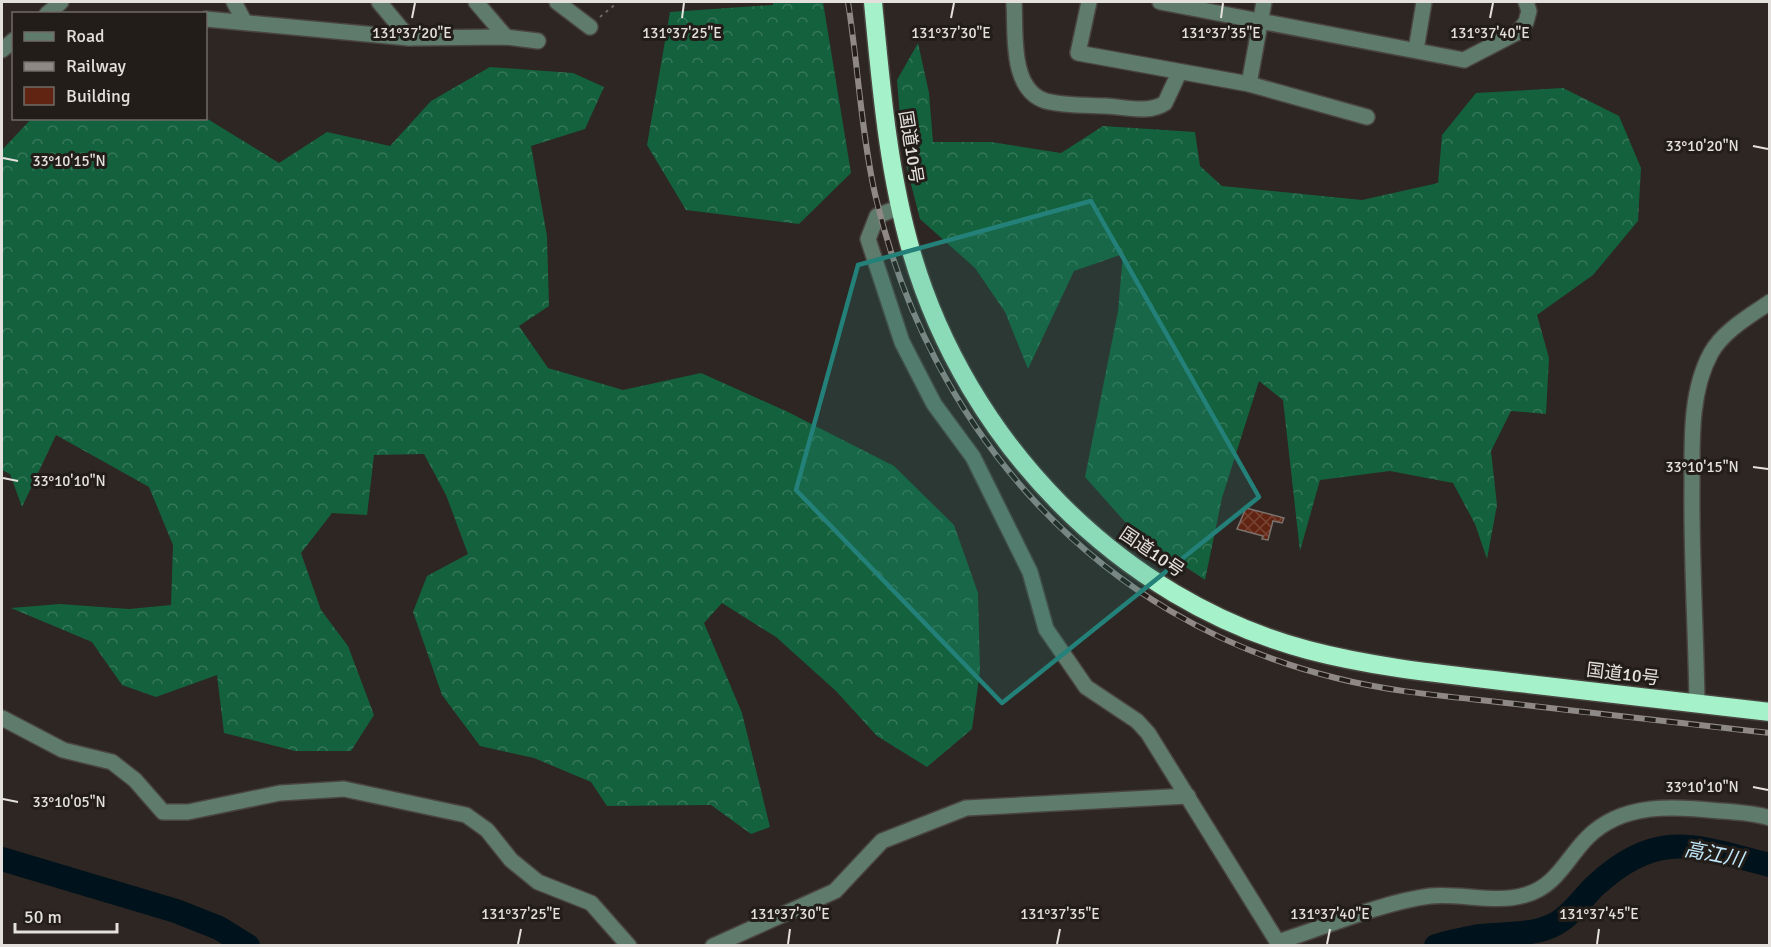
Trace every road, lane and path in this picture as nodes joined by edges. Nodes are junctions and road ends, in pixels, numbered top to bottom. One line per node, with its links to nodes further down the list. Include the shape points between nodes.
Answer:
1 (61, 2): 14 (street)
2 (234, 2): 16 (street)
3 (379, 2): 20 (street)
4 (476, 2): 19 (street)
5 (559, 2): 18 (street)
6 (618, 2): 18 (path)
7 (873, 2): 26 (highway, 国道10号, via 884,114)
8 (1014, 2): 23 (street, via 1020,73 1027,87 1040,98 1152,109 1165,104)
9 (1089, 2): 23 (street, via 1078,53)
10 (1160, 2): 17 (street)
11 (1264, 2): 17 (street)
12 (1424, 2): 22 (street)
13 (1526, 2): 22 (street, via 1529,11 1518,32 1474,56 1464,60)
14 (49, 12)
15 (207, 19): 16 (street)
16 (244, 21): 20 (street)
17 (1261, 21): 22 (street); 24 (street)
18 (590, 27)
19 (506, 37): 20 (street); 21 (street)
20 (409, 38)
21 (538, 41)
22 (1416, 50)
23 (1179, 73): 24 (street)
24 (1249, 84): 25 (street)
25 (1367, 117)
26 (900, 207): 28 (highway, 国道10号, via 934,316 985,413 1020,460 1069,514 1106,547 1162,587 1241,627 1338,658 1422,673); 31 (street, via 877,216 868,239 911,360 934,404 973,457 1030,572 1043,623 1050,635 1086,687 1143,727)
27 (1770, 302): 28 (street, via 1729,332 1712,351 1700,379 1692,443)
28 (1697, 704): 29 (highway, 国道10号)
29 (1770, 712)
30 (2, 718): 34 (street, via 63,750 112,762 135,780 163,812 188,812 280,793 344,789 466,815 487,830 511,860 538,882 591,903)
31 (1188, 796): 33 (street); 35 (street, via 966,808 882,841 835,891)
32 (1770, 818): 33 (street, via 1688,807 1647,809 1605,824 1589,836 1556,877 1530,894 1446,895 1408,900)
33 (1279, 944)
34 (629, 945)
35 (713, 945)

